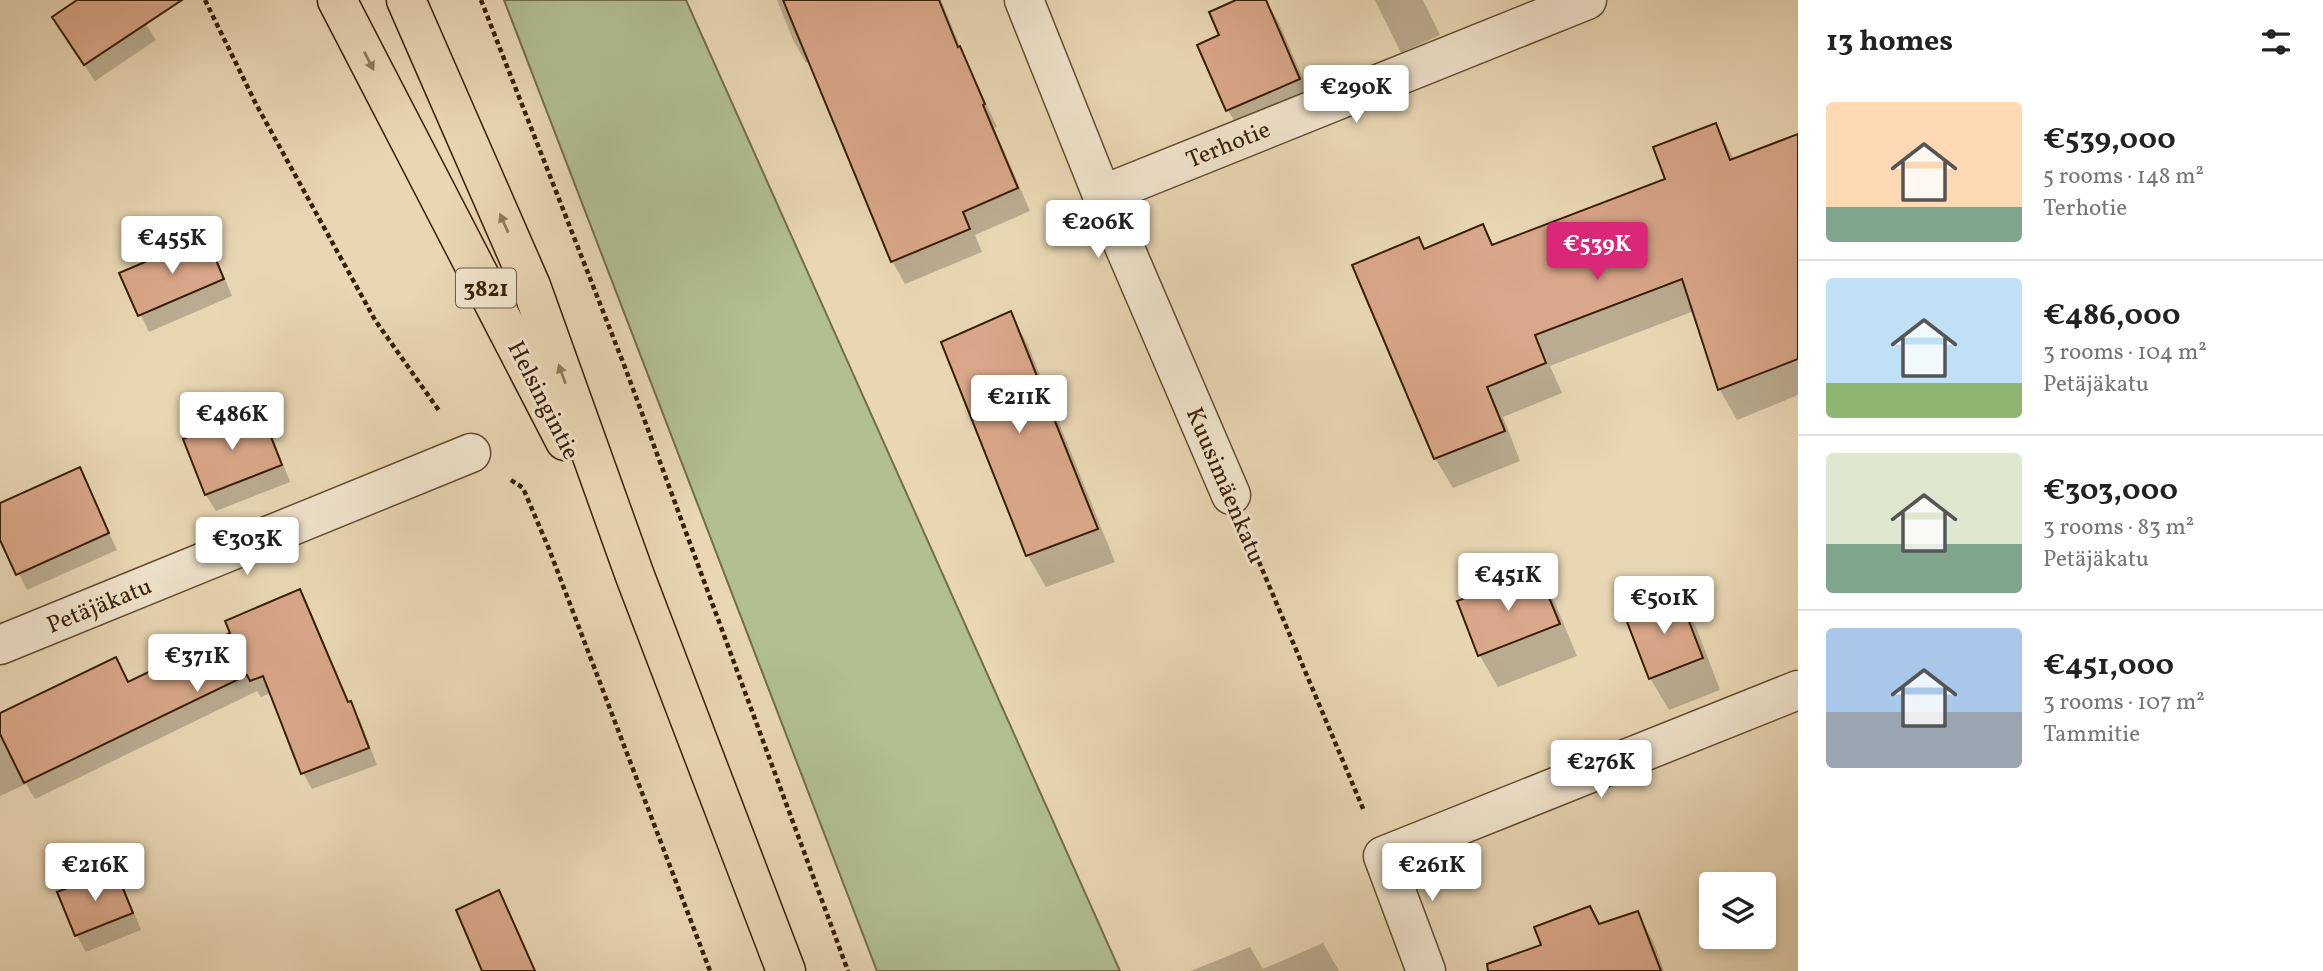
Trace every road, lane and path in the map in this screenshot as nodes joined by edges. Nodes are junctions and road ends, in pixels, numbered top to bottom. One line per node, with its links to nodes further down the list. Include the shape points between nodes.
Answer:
1 (337, 0): 9 (main road, Helsingintie / 3821, one-way to 9)
2 (406, 0): 9 (main road, Helsingintie / 3821, one-way to 2, via 531,286)
3 (481, 0): 14 (path, via 626,370)
4 (1024, 0): 6 (street, Kuusimäenkatu)
5 (1587, 0): 6 (street, Terhotie)
6 (1102, 195): 8 (street, Kuusimäenkatu)
7 (471, 453): 10 (street, Petäjäkatu)
8 (1231, 495): 12 (path, Kuusimäenkatu)
9 (635, 576): 13 (main road, Helsingintie / 3821)
10 (0, 645)
11 (1798, 690): 12 (street)
12 (1383, 856): 15 (street)
13 (786, 971)
14 (848, 971)
15 (1426, 971)

